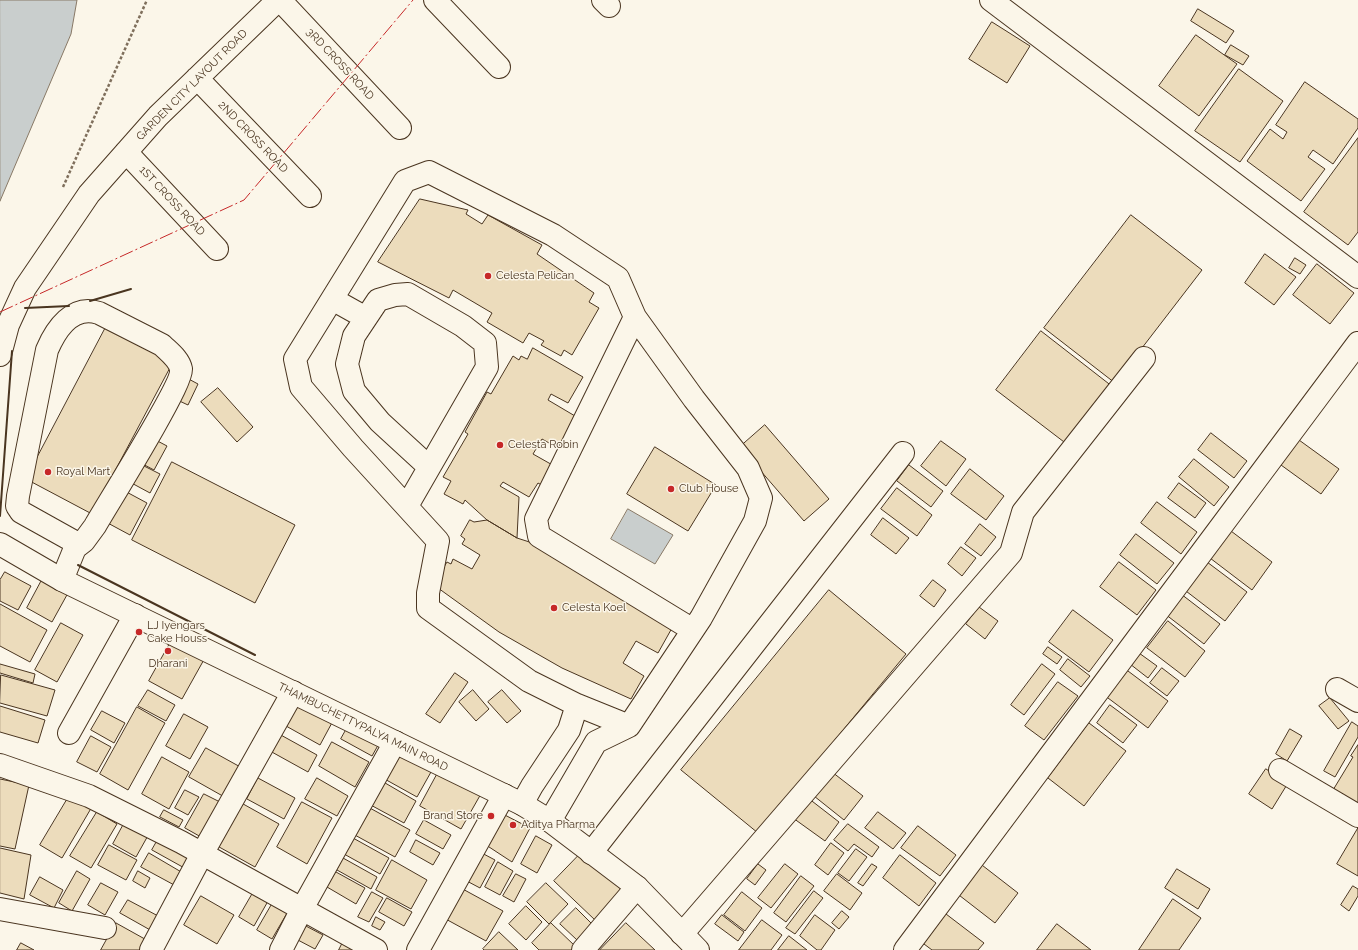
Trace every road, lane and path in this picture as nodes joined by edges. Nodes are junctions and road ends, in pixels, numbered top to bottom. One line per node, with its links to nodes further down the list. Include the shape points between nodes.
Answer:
1 (147, 0): 9 (path)
2 (279, 0): 6 (street, GARDEN CITY LAYOUT ROAD); 7 (street, 3RD CROSS ROAD)
3 (435, 0): 5 (street)
4 (992, 0): 12 (street)
5 (499, 67)
6 (197, 78): 8 (street, GARDEN CITY LAYOUT ROAD); 10 (street, 2ND CROSS ROAD)
7 (400, 128)
8 (126, 152): 11 (street, 1ST CROSS ROAD); 17 (street, GARDEN CITY LAYOUT ROAD, via 89,194 25,288 8,325)
9 (61, 192)
10 (310, 196)
11 (217, 249)
12 (1358, 277)
13 (332, 299): 14 (street, via 405,181 429,172 553,235 618,278); 15 (street); 21 (street, via 295,359 301,387)
14 (635, 317): 26 (street, via 748,468 761,498 755,521); 26 (street, via 536,519 539,536)
15 (366, 318): 20 (street, via 354,336 347,364 354,391 380,422); 20 (street, via 378,300 408,294 463,326 485,343 487,367)
16 (1358, 343): 52 (street)
17 (0, 355)
18 (1144, 358): 45 (street, via 1024,512 1011,553)
19 (904, 453): 39 (street)
20 (429, 467): 21 (street)
21 (407, 506): 30 (street, via 438,541 428,593 428,608 529,681)
22 (0, 544): 24 (street, THAMBUCHETTYPALYA MAIN ROAD)
23 (75, 548): 23 (street, via 73,541 21,512 17,506 47,350 52,337 64,322 74,314 91,310 162,345 170,352 181,370 156,423 95,526); 24 (street)
24 (62, 580): 25 (street, THAMBUCHETTYPALYA MAIN ROAD)
25 (135, 615): 28 (street, THAMBUCHETTYPALYA MAIN ROAD); 32 (street)
26 (693, 630): 31 (street)
27 (1337, 689): 29 (street)
28 (293, 692): 33 (street, THAMBUCHETTYPALYA MAIN ROAD); 40 (street)
29 (1358, 701)
30 (577, 705): 31 (street); 36 (street, via 569,730 532,786)
31 (629, 726): 38 (street, via 596,742)
32 (69, 733)
33 (395, 742): 36 (street, THAMBUCHETTYPALYA MAIN ROAD); 43 (street)
34 (0, 765): 40 (street, via 89,796)
35 (1280, 770): 37 (street)
36 (513, 800): 38 (street, THAMBUCHETTYPALYA MAIN ROAD); 49 (street)
37 (1358, 816)
38 (550, 821): 39 (street, THAMBUCHETTYPALYA MAIN ROAD)
39 (591, 853): 41 (street, THAMBUCHETTYPALYA MAIN ROAD)
40 (202, 854): 43 (street); 46 (street)
41 (637, 888): 45 (street, THAMBUCHETTYPALYA MAIN ROAD); 50 (street)
42 (0, 909): 44 (street)
43 (302, 910): 47 (street); 48 (street)
44 (105, 928)
45 (682, 934): 51 (street, THAMBUCHETTYPALYA MAIN ROAD)
46 (151, 950)
47 (281, 950)
48 (376, 950)
49 (418, 950)
50 (583, 950)
51 (698, 950)
52 (906, 950)

